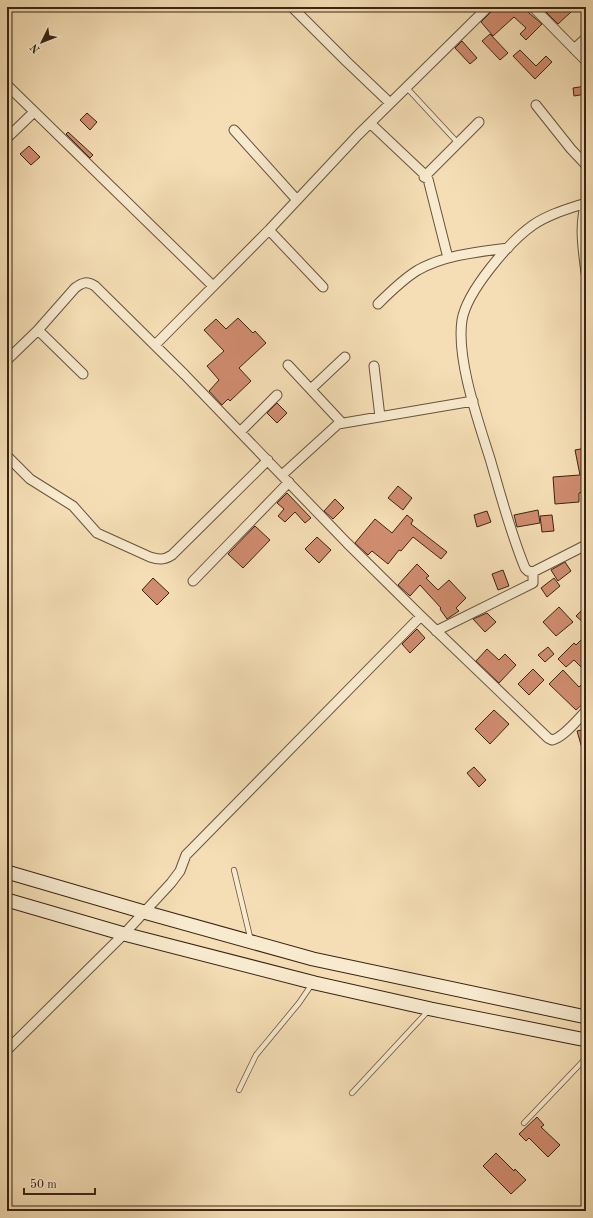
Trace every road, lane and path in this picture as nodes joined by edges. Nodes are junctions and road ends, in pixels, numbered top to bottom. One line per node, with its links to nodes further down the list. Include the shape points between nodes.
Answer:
1 (292, 7): 9 (street)
2 (488, 7): 8 (street)
3 (534, 7): 5 (street)
4 (586, 38): 5 (street)
5 (574, 49): 6 (street)
6 (586, 61)
7 (7, 85): 11 (street)
8 (406, 87): 9 (street); 16 (lane)
9 (390, 103): 13 (street)
10 (536, 105): 17 (street)
11 (34, 112): 15 (street); 26 (street)
12 (479, 122): 16 (street)
13 (370, 123): 18 (street, via 424,174); 19 (street)
14 (234, 130): 19 (street)
15 (7, 138)
16 (458, 143): 18 (street)
17 (586, 165)
18 (424, 177): 23 (street, via 428,179)
19 (297, 200): 21 (street)
20 (586, 203): 22 (street, via 546,218 524,232); 24 (street, via 581,230)
21 (269, 230): 26 (street); 27 (street)
22 (508, 248): 23 (street); 38 (street, via 471,296 462,320 465,368)
23 (448, 258): 28 (street, via 416,271)
24 (585, 259): 25 (street)
25 (586, 273)
26 (213, 286): 30 (street)
27 (323, 287)
28 (378, 304)
29 (38, 330): 30 (street, via 75,288 89,282); 32 (street); 35 (street)
30 (155, 345): 41 (street)
31 (345, 357): 36 (street)
32 (7, 360)
33 (288, 365): 36 (street)
34 (374, 366): 39 (street)
35 (83, 374)
36 (311, 389): 40 (street)
37 (277, 395): 41 (street)
38 (473, 401): 39 (street); 47 (street, via 523,563 528,571)
39 (380, 417): 40 (street)
40 (342, 423): 44 (street)
41 (240, 432): 43 (street)
42 (7, 456): 43 (street, via 39,486 73,506 97,533 159,560 172,555)
43 (268, 460): 44 (street)
44 (282, 475): 45 (street)
45 (289, 482): 48 (street); 49 (street)
46 (586, 545): 47 (street)
47 (533, 572): 50 (street, via 533,583)
48 (194, 581)
49 (421, 616): 50 (street); 55 (street, via 186,855 180,871)
50 (436, 631): 51 (street, via 550,740 564,733)
51 (586, 711)
52 (234, 870): 57 (lane)
53 (7, 872): 55 (street)
54 (7, 900): 56 (street)
55 (144, 912): 56 (street); 57 (street)
56 (124, 934): 58 (street); 62 (street)
57 (252, 942): 60 (street, via 313,959)
58 (313, 982): 59 (street); 64 (lane, via 256,1055)
59 (430, 1009): 61 (street); 65 (lane)
60 (586, 1017)
61 (586, 1040)
62 (7, 1050)
63 (586, 1058): 66 (lane)
64 (239, 1090)
65 (352, 1092)
66 (524, 1123)

